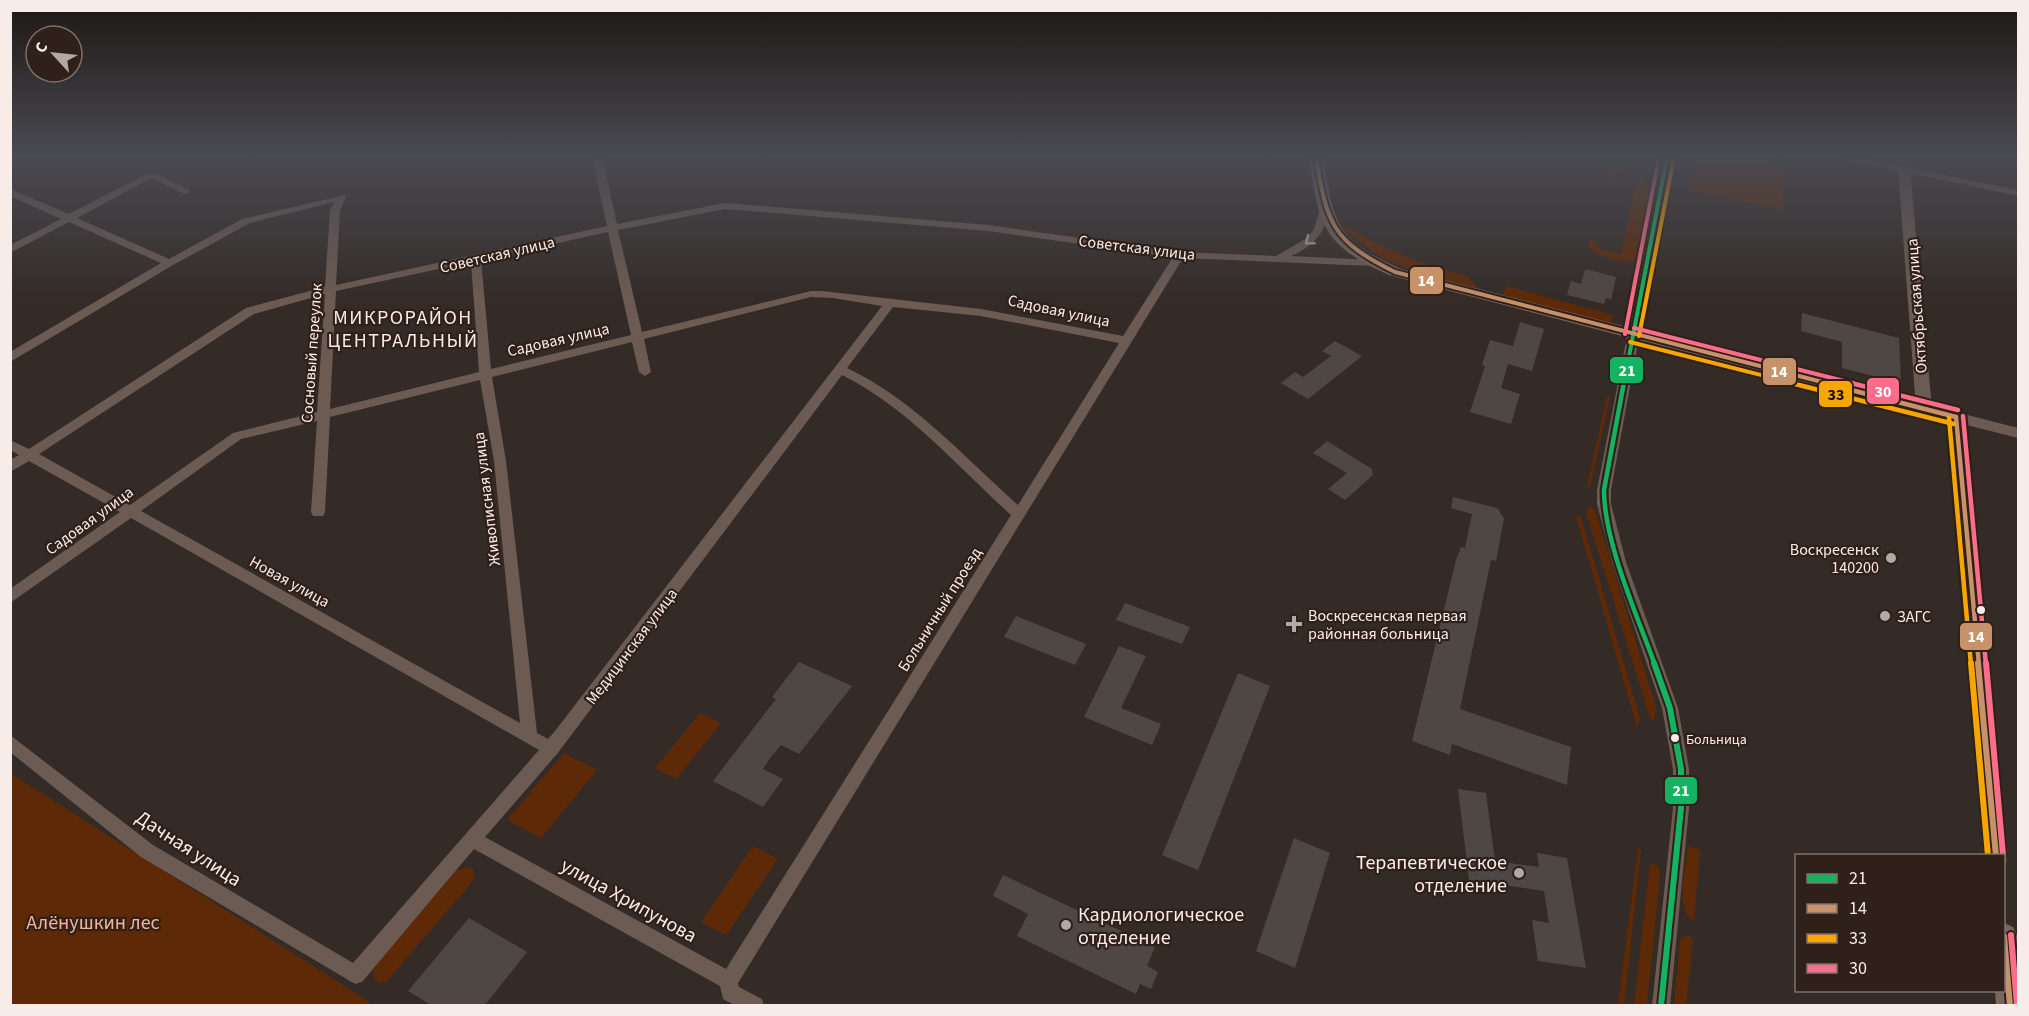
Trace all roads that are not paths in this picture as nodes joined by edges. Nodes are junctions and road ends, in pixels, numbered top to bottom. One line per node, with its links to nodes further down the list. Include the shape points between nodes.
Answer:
1 (39, 204): 10 (street)
2 (95, 204): 10 (street)
3 (315, 204): 16 (street, Сосновый переулок, via 246,221)
4 (338, 204): 18 (street, Сосновый переулок)
5 (608, 204): 11 (street)
6 (1323, 204): 9 (main road)
7 (1658, 204): 20 (street)
8 (1907, 204): 27 (street, Октябрьская улица)
9 (1324, 212): 14 (street, one-way to 14, via 1319,233 1313,240); 17 (main road, Советская улица, via 1329,226 1343,242)
10 (70, 218): 12 (street); 16 (street)
11 (613, 228): 13 (street, Советская улица, via 725,206 988,228); 15 (street, Советская улица); 21 (street)
12 (10, 250)
13 (1180, 255): 14 (street, Советская улица); 22 (street, Больничный проезд)
14 (1280, 258): 17 (street, Советская улица)
15 (476, 259): 18 (street, Советская улица); 26 (street, Живописная улица)
16 (169, 263): 23 (street)
17 (1373, 263): 20 (main road, Советская улица, via 1415,278)
18 (332, 290): 28 (street, Сосновый переулок); 32 (street, Советская улица, via 250,311)
19 (891, 303): 21 (street, Садовая улица, via 850,295 811,294); 22 (street, Садовая улица, via 1026,319); 24 (street, Медицинская улица)
20 (1632, 334): 27 (main road, Советская улица); 47 (street, via 1604,476 1604,504 1619,562 1670,708 1681,769)
21 (639, 338): 25 (street); 26 (street, Садовая улица)
22 (1127, 341): 36 (street, Больничный проезд)
23 (10, 358)
24 (842, 370): 36 (street, via 905,411); 40 (street, Медицинская улица)
25 (645, 372)
26 (485, 373): 28 (street, Садовая улица); 38 (street, Живописная улица, via 500,461)
27 (1924, 408): 29 (main road, Советская улица)
28 (323, 413): 34 (street, Садовая улица, via 237,436); 35 (street, Сосновый переулок)
29 (1956, 417): 30 (street, Советская улица); 42 (main road)
30 (2019, 433)
31 (10, 444): 32 (street, Новая улица)
32 (29, 454): 33 (street, Советская улица); 34 (street, Новая улица)
33 (10, 467)
34 (130, 511): 37 (street, Садовая улица); 38 (street, Новая улица)
35 (318, 512)
36 (1019, 514): 45 (street, Больничный проезд)
37 (10, 597)
38 (529, 736): 40 (street, Новая улица)
39 (10, 742): 44 (street, Дачная улица, via 147,851)
40 (551, 749): 41 (street, Медицинская улица)
41 (472, 839): 44 (street, Медицинская улица); 45 (street, улица Хрипунова)
42 (1996, 854)
43 (2005, 948): 48 (main road)
44 (355, 975)
45 (729, 981): 46 (street, улица Хрипунова, via 730,992)
46 (755, 1005)
47 (1661, 1005)
48 (2010, 1005)

